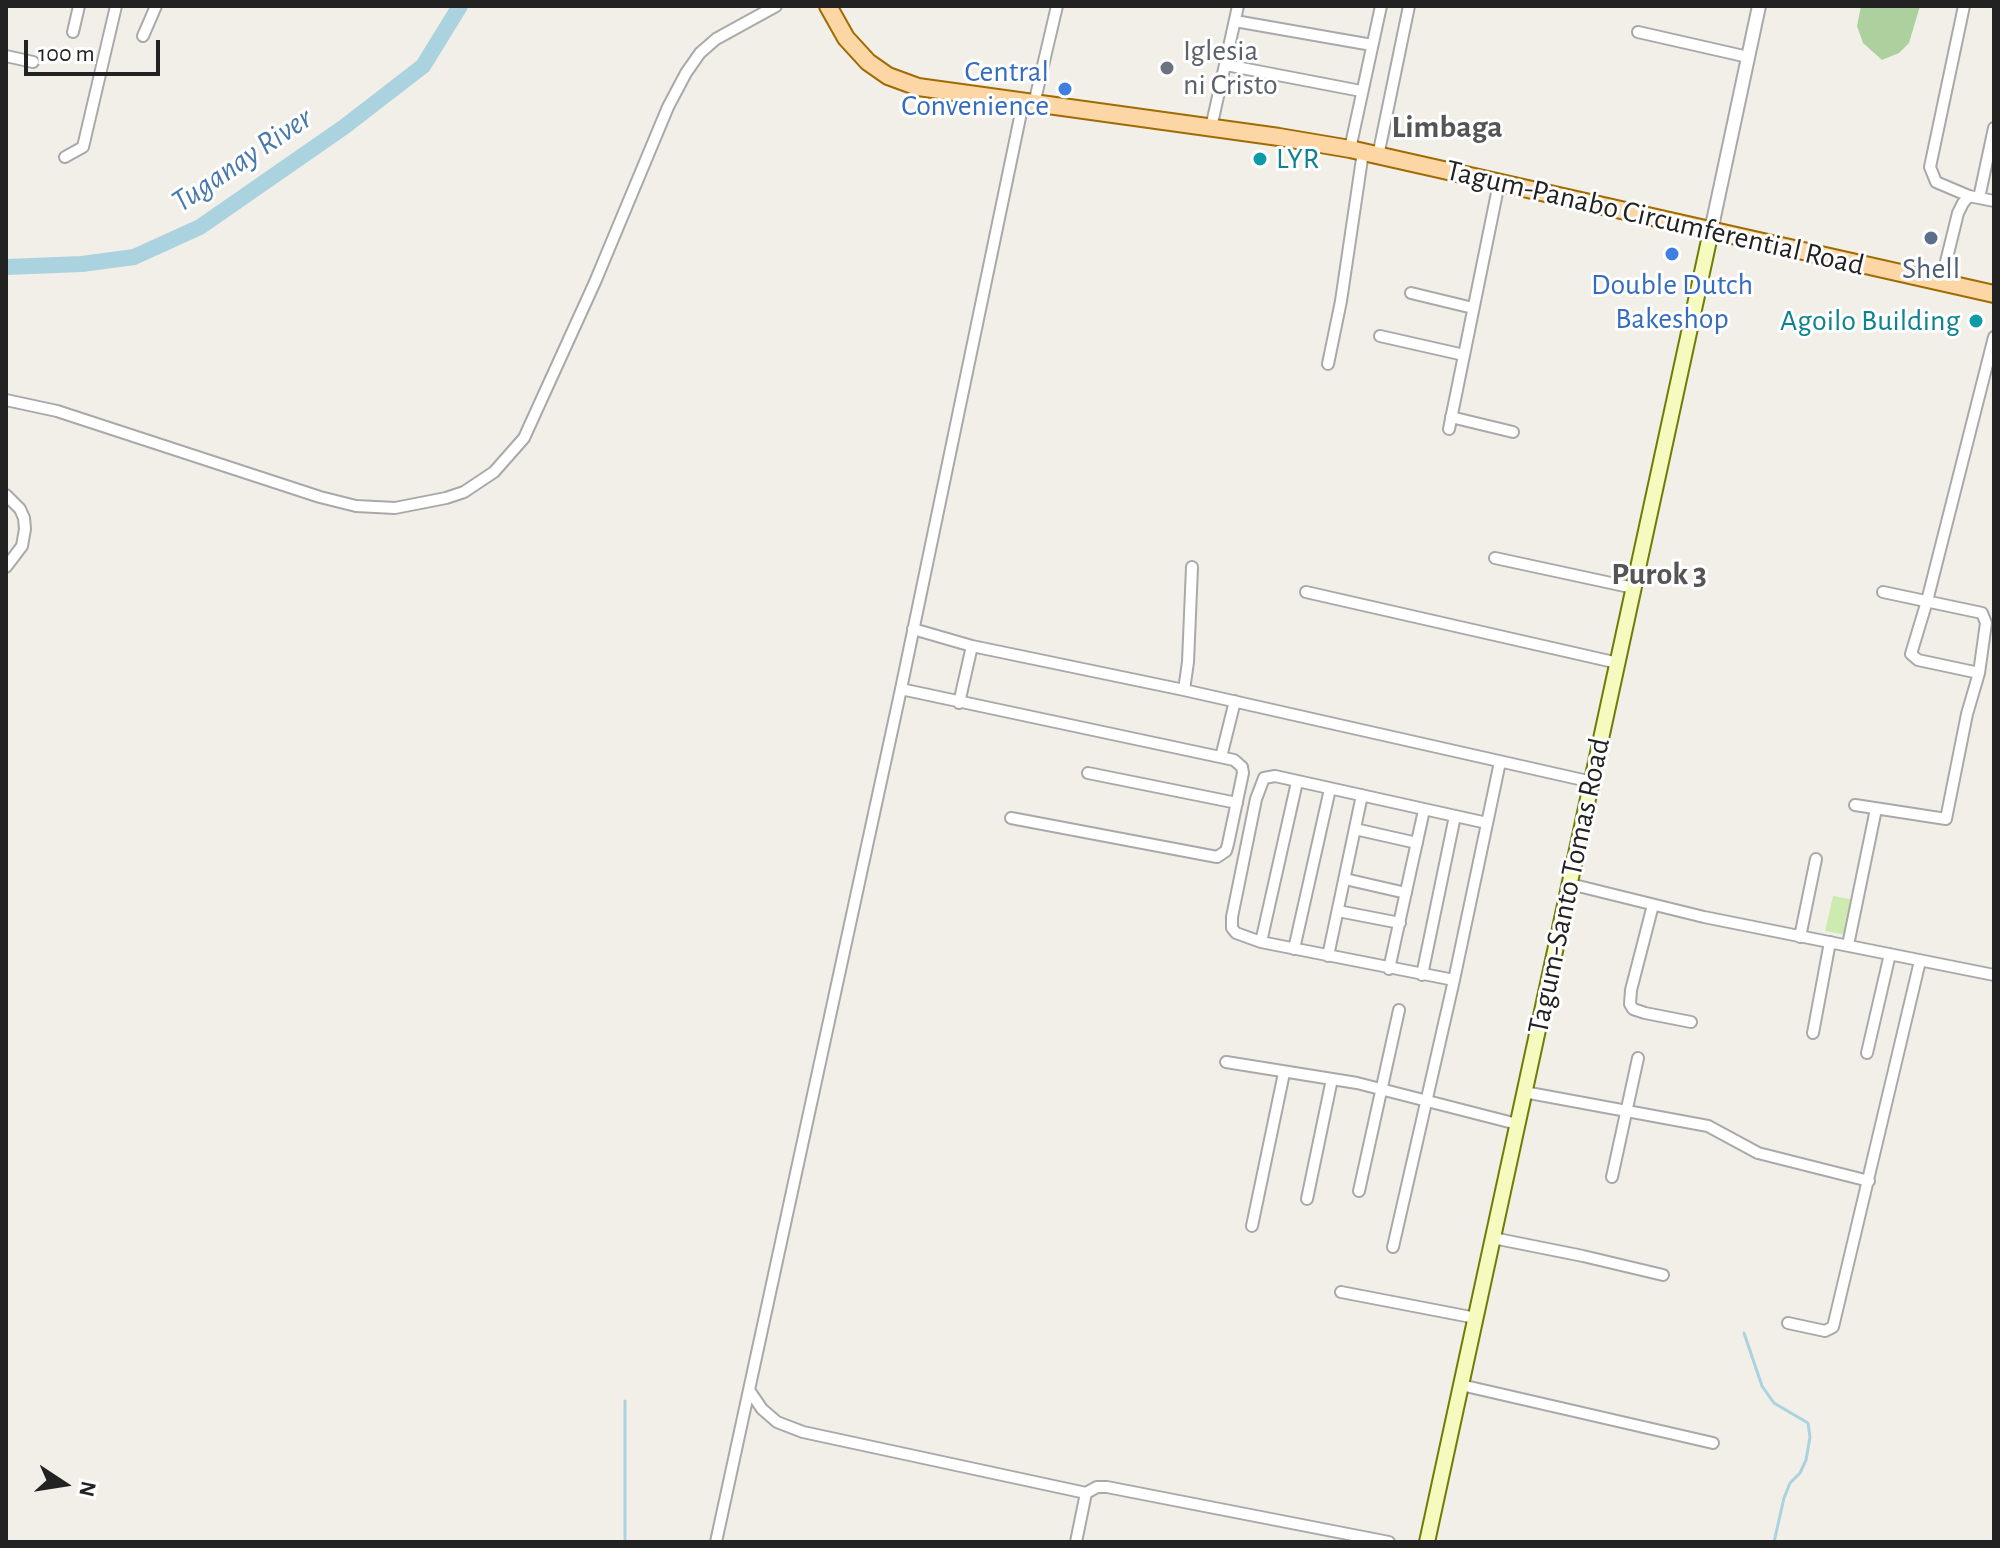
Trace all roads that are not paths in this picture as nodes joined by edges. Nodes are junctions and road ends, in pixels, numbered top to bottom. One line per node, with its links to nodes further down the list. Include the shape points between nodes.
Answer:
1 (79, 6): 13 (street)
2 (116, 6): 26 (street, via 83,147)
3 (156, 6): 15 (street)
4 (776, 6): 39 (street, via 716,39 686,73 524,438 494,472 464,492 395,508 356,506 57,411)
5 (828, 6): 22 (main road, Tagum-Panabo Circumferential Road, via 846,38 888,76 918,87)
6 (1057, 6): 22 (street)
7 (1238, 6): 12 (street)
8 (1381, 6): 16 (street)
9 (1409, 6): 25 (street)
10 (1759, 6): 18 (street)
11 (1964, 6): 28 (street, via 1930,167 1936,182)
12 (1235, 21): 16 (street); 20 (street)
13 (73, 32)
14 (1638, 32): 18 (street)
15 (143, 36)
16 (1372, 45): 21 (street)
17 (6, 56): 19 (street)
18 (1748, 57): 30 (street)
19 (33, 62)
20 (1226, 65): 21 (street); 23 (street)
21 (1361, 91): 25 (street)
22 (1029, 103): 23 (main road, Tagum-Panabo Circumferential Road); 51 (street)
23 (1211, 128): 25 (main road, Tagum-Panabo Circumferential Road)
24 (1994, 128): 28 (street)
25 (1363, 152): 27 (main road, Tagum-Panabo Circumferential Road); 38 (street)
26 (65, 157)
27 (1499, 183): 30 (main road, Tagum-Panabo Circumferential Road); 34 (street)
28 (1974, 197): 29 (street); 31 (street, via 1958,213)
29 (1994, 201)
30 (1711, 231): 31 (main road, Tagum-Panabo Circumferential Road); 47 (main road, Tagum-Santo Tomas Road)
31 (1941, 282): 33 (main road, Tagum-Panabo Circumferential Road)
32 (1411, 293): 34 (street)
33 (1994, 294)
34 (1473, 308): 37 (street)
35 (1380, 336): 37 (street)
36 (1994, 337): 50 (street)
37 (1464, 355): 40 (street)
38 (1328, 364)
39 (6, 400)
40 (1451, 417): 41 (street); 42 (street)
41 (1449, 429)
42 (1513, 432)
43 (6, 495): 45 (street, via 20,509 25,529 22,546)
44 (1495, 558): 47 (street)
45 (6, 567)
46 (1192, 567): 57 (street)
47 (1634, 588): 53 (main road, Tagum-Santo Tomas Road)
48 (1306, 592): 53 (street)
49 (1883, 592): 50 (street)
50 (1927, 601): 55 (street, via 1984,615); 55 (street, via 1912,657)
51 (913, 629): 52 (street); 56 (street)
52 (972, 646): 57 (street); 59 (street)
53 (1618, 663): 64 (main road, Tagum-Santo Tomas Road)
54 (1994, 665): 55 (street)
55 (1980, 668): 69 (street, via 1946,819)
56 (901, 689): 59 (street); 120 (street)
57 (1184, 690): 58 (street)
58 (1235, 701): 60 (street); 61 (street)
59 (959, 703): 60 (street)
60 (1221, 757): 67 (street, via 1242,767)
61 (1500, 762): 64 (street); 73 (street)
62 (1088, 773): 67 (street)
63 (1297, 782): 65 (street); 84 (street); 84 (street, via 1264,778 1256,799 1231,924 1236,933)
64 (1592, 782): 78 (main road, Tagum-Santo Tomas Road)
65 (1330, 789): 66 (street); 87 (street)
66 (1362, 795): 70 (street); 74 (street)
67 (1237, 803): 72 (street, via 1226,851 1217,857)
68 (1855, 805): 69 (street)
69 (1876, 809): 86 (street)
70 (1424, 810): 71 (street); 75 (street)
71 (1455, 816): 73 (street); 92 (street)
72 (1011, 818)
73 (1487, 823): 94 (street)
74 (1355, 829): 75 (street); 77 (street)
75 (1417, 843): 79 (street)
76 (1816, 859): 83 (street)
77 (1345, 879): 79 (street); 81 (street)
78 (1570, 884): 80 (street); 104 (main road, Tagum-Santo Tomas Road)
79 (1406, 893): 82 (street)
80 (1653, 905): 83 (street); 96 (street, via 1630,1004 1645,1013)
81 (1338, 911): 82 (street); 89 (street)
82 (1400, 923): 91 (street)
83 (1800, 937): 85 (street)
84 (1261, 942): 87 (street)
85 (1830, 942): 86 (street); 97 (street)
86 (1848, 945): 88 (street)
87 (1294, 949): 89 (street)
88 (1890, 954): 90 (street); 98 (street)
89 (1328, 956): 91 (street)
90 (1920, 961): 93 (street); 109 (street)
91 (1389, 969): 92 (street)
92 (1422, 975): 94 (street)
93 (1994, 975)
94 (1454, 980): 105 (street)
95 (1399, 1010): 103 (street)
96 (1691, 1022)
97 (1813, 1033)
98 (1867, 1053)
99 (1638, 1058): 106 (street)
100 (1226, 1062): 101 (street)
101 (1284, 1073): 102 (street); 112 (street)
102 (1332, 1079): 103 (street); 111 (street)
103 (1381, 1089): 105 (street); 110 (street)
104 (1524, 1092): 106 (street); 107 (main road, Tagum-Santo Tomas Road)
105 (1425, 1101): 107 (street); 114 (street)
106 (1626, 1113): 108 (street); 109 (street, via 1708,1126 1758,1153)
107 (1517, 1124): 113 (main road, Tagum-Santo Tomas Road)
108 (1612, 1177)
109 (1869, 1181): 118 (street, via 1833,1327 1825,1331)
110 (1359, 1191)
111 (1307, 1199)
112 (1252, 1226)
113 (1493, 1238): 115 (street); 117 (main road, Tagum-Santo Tomas Road)
114 (1393, 1247)
115 (1663, 1275)
116 (1341, 1292): 117 (street)
117 (1476, 1318): 119 (main road, Tagum-Santo Tomas Road)
118 (1788, 1323)
119 (1461, 1385): 121 (street); 126 (main road, Tagum-Santo Tomas Road)
120 (749, 1390): 122 (street, via 777,1422 803,1432); 123 (street)
121 (1713, 1443)
122 (1086, 1493): 124 (street); 125 (street, via 1107,1487)
123 (716, 1542)
124 (1076, 1542)
125 (1389, 1542)
126 (1427, 1542)

